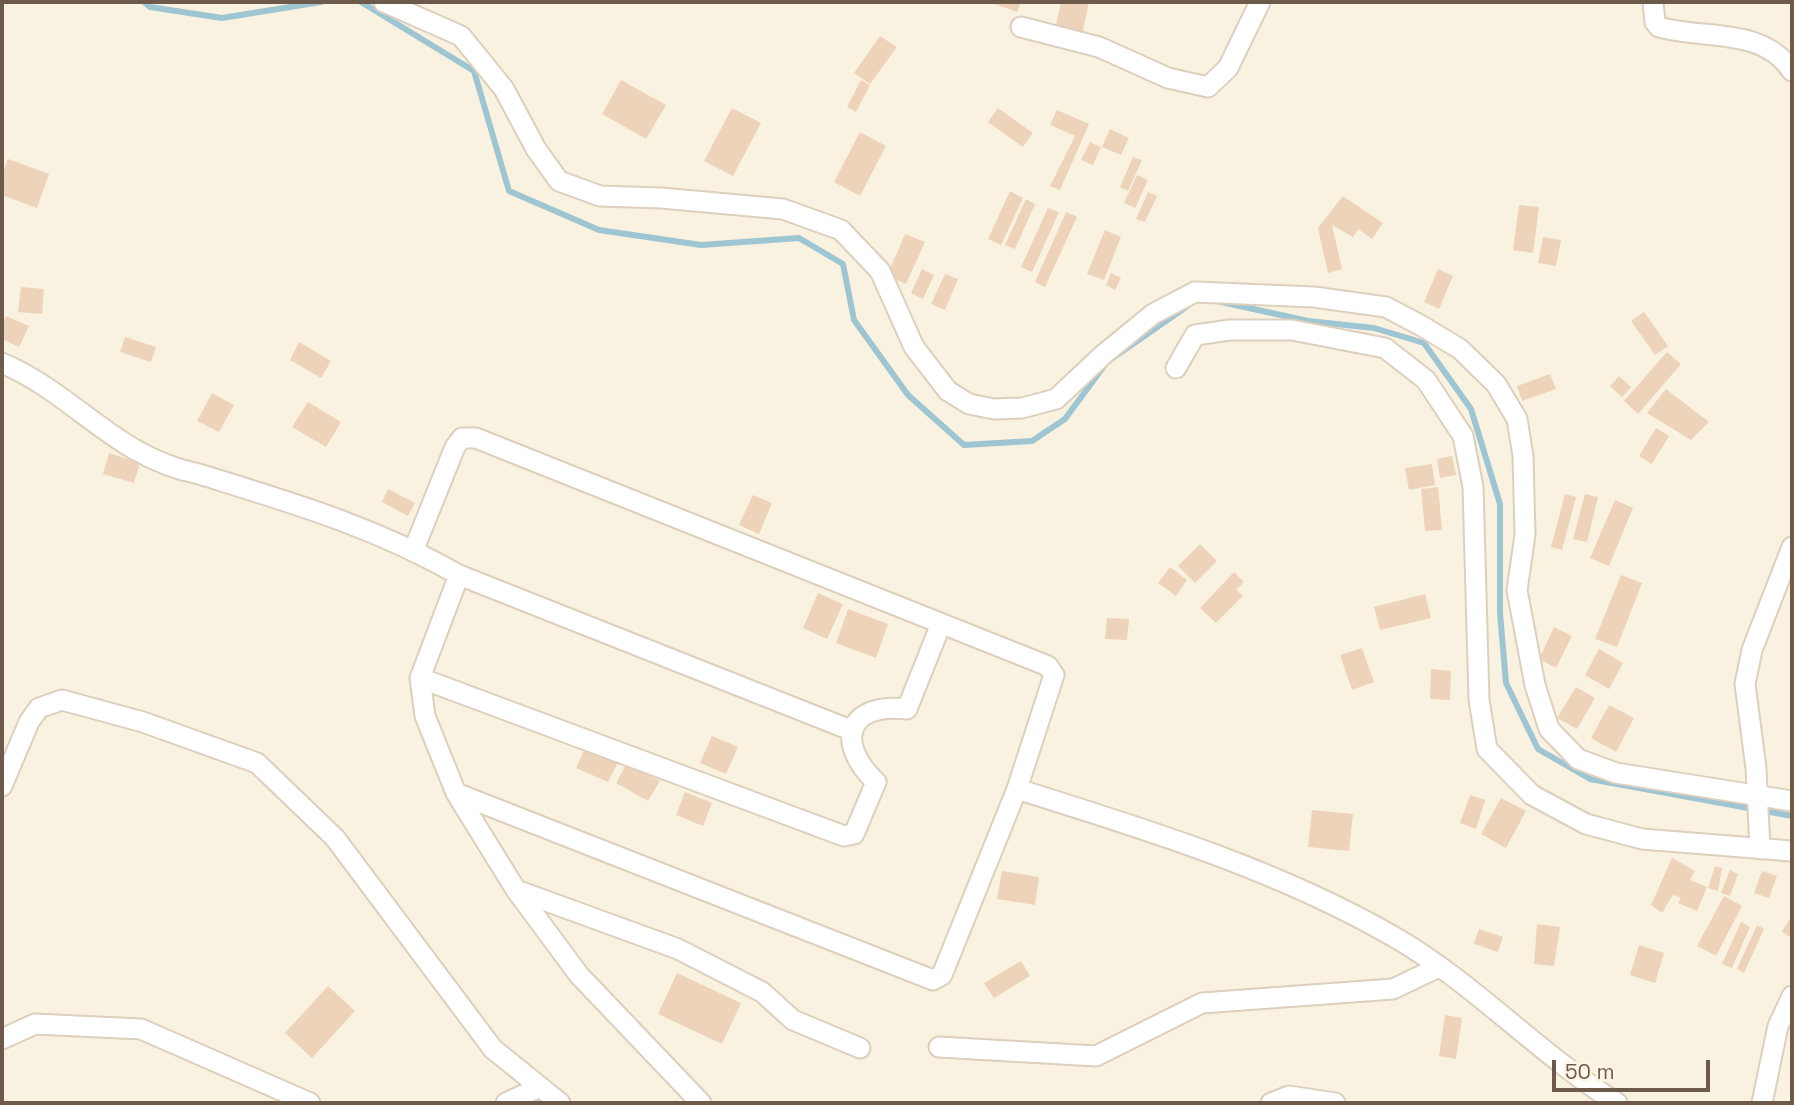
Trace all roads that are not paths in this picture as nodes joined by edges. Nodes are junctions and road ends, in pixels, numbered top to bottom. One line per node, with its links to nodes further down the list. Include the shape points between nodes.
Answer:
1 (384, 2): 17 (street, via 461,36 504,89 519,121 559,181 600,197 783,209 841,230 880,271 914,347 948,391 969,404 1023,408 1056,399 1153,314 1195,292 1314,297 1386,307 1423,326 1461,349 1496,384 1517,419 1525,535 1517,590 1535,685 1549,729 1578,759 1616,773)
2 (1260, 2): 4 (street, via 1228,68 1208,87 1168,78 1099,47)
3 (1653, 2): 5 (street, via 1660,27 1736,37 1767,50)
4 (1021, 27)
5 (1792, 71)
6 (2, 363): 9 (street, via 143,457 352,522)
7 (1176, 368): 19 (street, via 1195,335 1230,330 1292,331 1385,348 1426,380 1463,436 1473,487 1479,699 1487,749 1532,795 1586,824 1642,839)
8 (1792, 547): 17 (street, via 1752,650 1745,684)
9 (414, 549): 10 (street); 11 (street, via 455,447 462,438 476,438)
10 (459, 575): 12 (street); 13 (street)
11 (941, 624): 13 (street, via 907,709 884,706 868,713); 15 (street, via 1039,660 1054,675)
12 (419, 678): 13 (street, via 844,836 854,834 876,782 854,757); 16 (street, via 425,716)
13 (853, 731)
14 (2, 786): 27 (street, via 29,722 39,708 62,700 143,722 257,762 335,838 494,1049)
15 (1017, 789): 16 (street, via 942,975 933,980); 22 (street, via 1260,872 1396,938)
16 (456, 793): 21 (street)
17 (1759, 799): 18 (street); 19 (street)
18 (1792, 801)
19 (1760, 841): 20 (street)
20 (1792, 851)
21 (516, 890): 26 (street, via 678,949 762,992 793,1020); 31 (street, via 579,975)
22 (1439, 967): 25 (street, via 1393,989 1202,1003 1096,1056); 34 (street, via 1582,1081)
23 (1792, 996): 35 (street, via 1778,1026)
24 (2, 1040): 28 (street, via 35,1024 141,1029)
25 (939, 1047)
26 (860, 1048)
27 (540, 1087): 29 (street); 30 (street)
28 (310, 1103)
29 (506, 1103)
30 (560, 1103)
31 (701, 1103)
32 (1271, 1103): 33 (street, via 1289,1096)
33 (1335, 1103)
34 (1617, 1103)
35 (1762, 1103)

